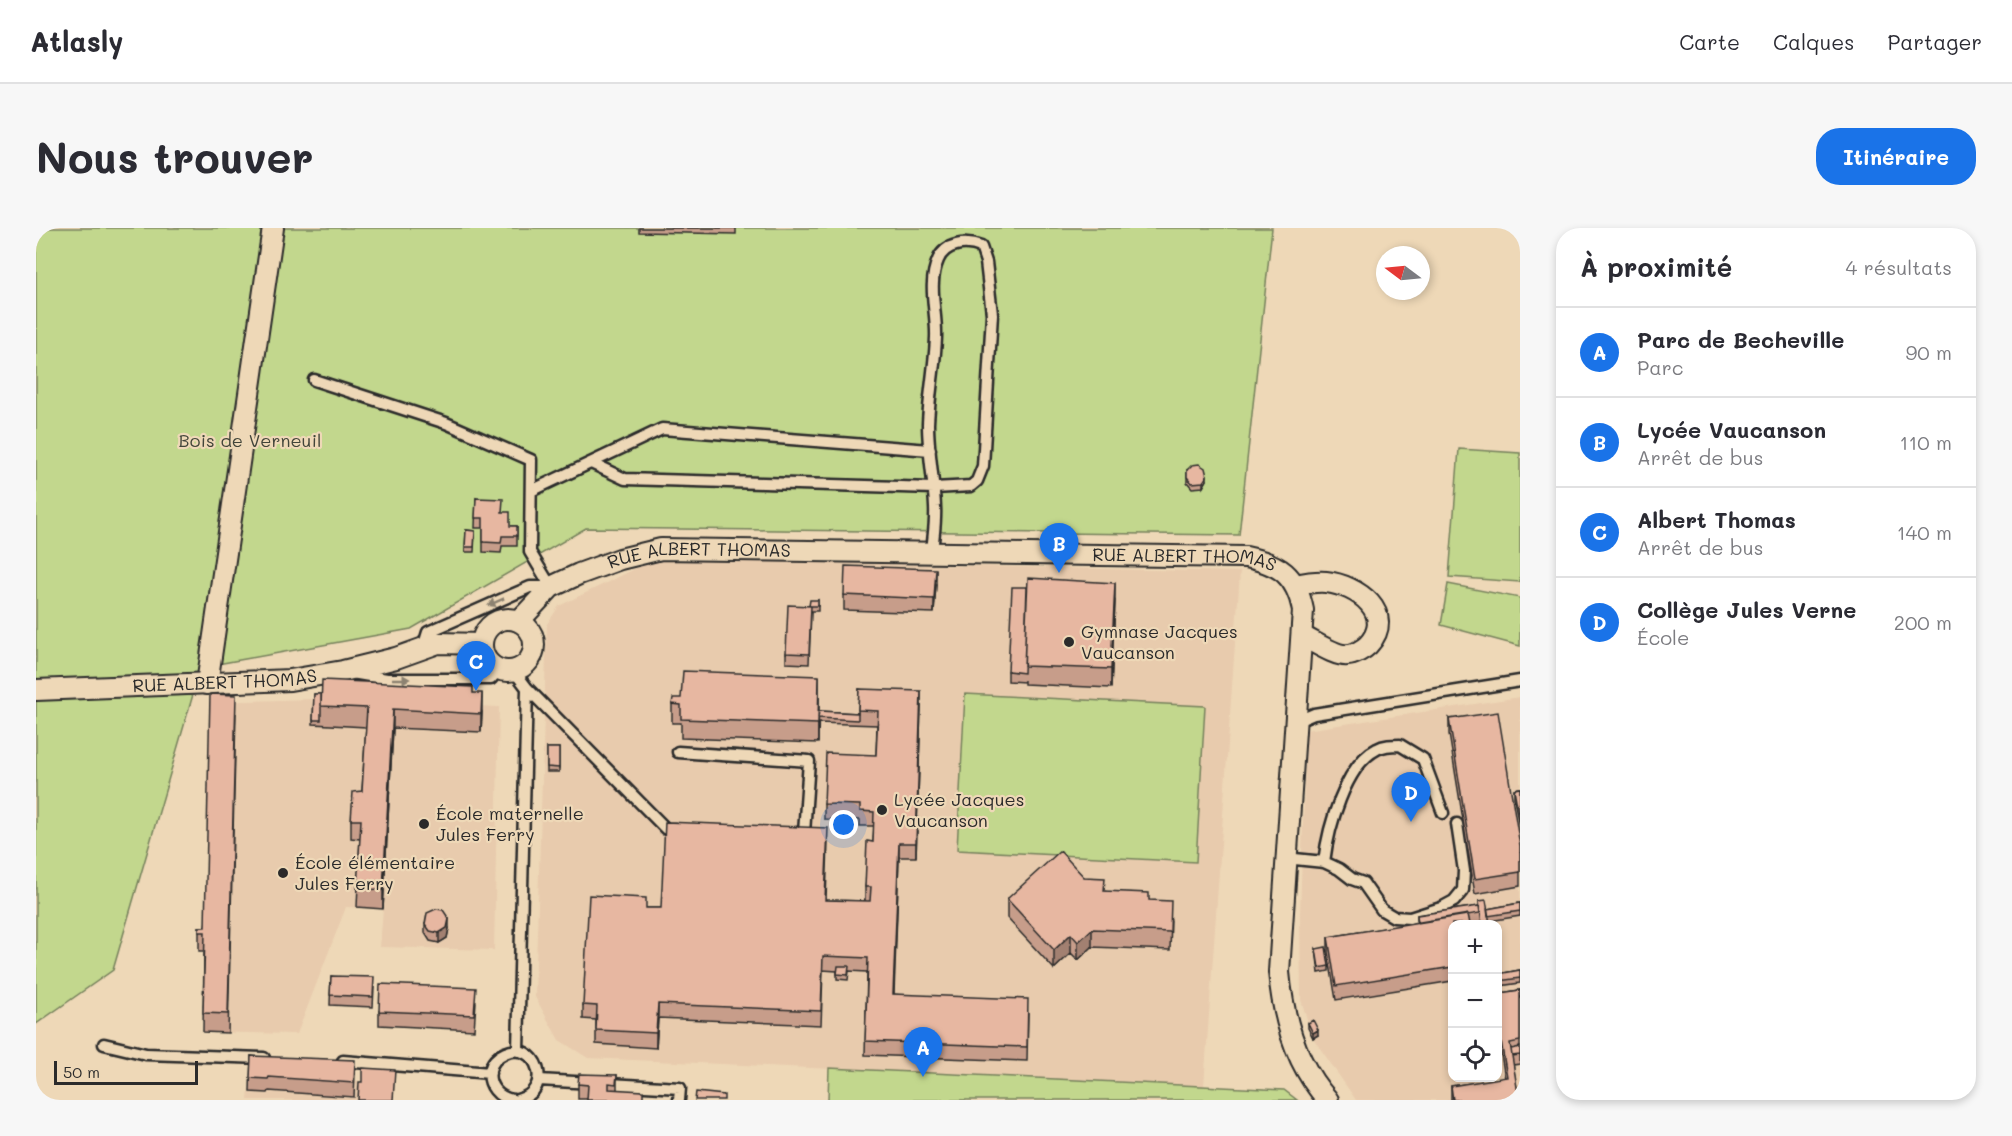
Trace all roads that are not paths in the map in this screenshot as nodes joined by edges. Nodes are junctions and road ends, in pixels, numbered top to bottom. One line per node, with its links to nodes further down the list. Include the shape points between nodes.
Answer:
1 (273, 228): 17 (street)
2 (314, 380): 6 (lane, via 446,423 531,460)
3 (930, 450): 4 (lane, via 662,429); 5 (lane); 5 (lane, via 928,425 936,336 932,284 938,258 953,245 970,242 981,247 986,262 992,314 983,466 971,486)
4 (591, 463): 5 (lane, via 625,479); 6 (lane)
5 (934, 488): 7 (lane)
6 (531, 491): 9 (lane, via 530,552)
7 (932, 553): 8 (street, RUE ALBERT THOMAS, via 1246,557 1276,566); 9 (street, RUE ALBERT THOMAS, via 661,549 620,559)
8 (1294, 585): 11 (street, RUE ALBERT THOMAS, via 1303,610); 11 (street, via 1329,582 1362,595 1375,609 1379,623 1375,638 1364,649 1347,656)
9 (551, 588): 10 (street, RUE ALBERT THOMAS); 13 (lane, one-way to 13, via 530,587 428,632)
10 (519, 621): 12 (street, via 494,622); 14 (street, via 531,632 534,648 528,662)
11 (1302, 636): 20 (street, RUE ALBERT THOMAS)
12 (482, 644): 13 (street, RUE ALBERT THOMAS, via 438,643); 14 (street, via 486,660)
13 (423, 648): 15 (street, RUE ALBERT THOMAS)
14 (506, 670): 15 (lane, one-way to 14, via 387,679 491,679); 18 (lane)
15 (343, 671): 17 (street, RUE ALBERT THOMAS, via 290,680)
16 (1520, 681): 20 (lane, via 1314,714)
17 (207, 684): 19 (street, RUE ALBERT THOMAS)
18 (527, 688): 24 (lane, via 666,829); 29 (lane)
19 (36, 690)
20 (1295, 722): 26 (street, RUE ALBERT THOMAS)
21 (678, 752): 25 (lane, via 808,761 804,833)
22 (1443, 813): 27 (lane, via 1423,759 1400,745 1376,749 1352,775 1334,818)
23 (1457, 824): 27 (lane, via 1463,890 1454,901 1425,915 1394,917 1383,910 1363,883)
24 (689, 829)
25 (781, 832)
26 (1286, 858): 27 (lane); 36 (street, RUE ALBERT THOMAS, via 1279,972 1282,1004 1297,1050)
27 (1324, 862)
28 (104, 1044): 30 (lane, via 146,1054)
29 (518, 1051): 32 (lane, via 502,1054); 33 (lane, via 536,1064)
30 (271, 1058)
31 (328, 1060): 32 (lane)
32 (490, 1073): 34 (lane, via 490,1081 499,1095)
33 (539, 1080): 34 (lane, via 530,1094); 35 (lane, via 680,1088)
34 (515, 1100)
35 (679, 1100)
36 (1328, 1100)

